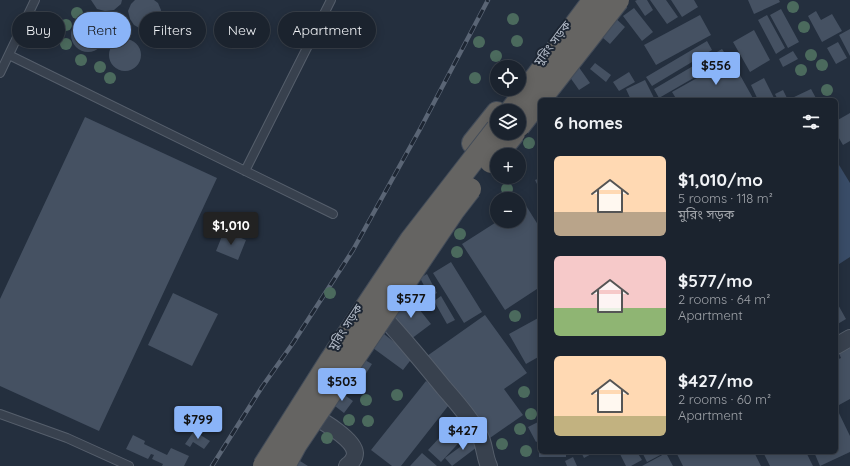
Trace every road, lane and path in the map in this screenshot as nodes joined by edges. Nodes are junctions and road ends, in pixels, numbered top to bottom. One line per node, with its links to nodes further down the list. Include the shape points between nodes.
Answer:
1 (35, 0): 6 (lane)
2 (331, 0): 20 (lane)
3 (584, 0): 7 (highway, মুরিং সড়ক)
4 (594, 0): 15 (highway, bridge)
5 (618, 0): 11 (highway, bridge)
6 (9, 54): 8 (lane); 20 (lane)
7 (534, 66): 9 (highway, মুরিং সড়ক); 12 (street)
8 (0, 73)
9 (526, 76)
10 (511, 96): 14 (highway, মুরিং সড়ক)
11 (541, 98)
12 (555, 98)
13 (538, 102): 16 (highway, bridge)
14 (504, 104)
15 (516, 104)
16 (526, 117)
17 (490, 122): 22 (highway, মুরিং সড়ক, via 399,242)
18 (490, 139): 29 (highway, bridge, via 411,240)
19 (509, 140): 30 (highway, bridge, via 453,211 296,444)
20 (245, 170): 21 (lane)
21 (333, 214)
22 (365, 297): 25 (highway, মুরিং সড়ক); 32 (street, via 400,334 468,417 484,445)
23 (850, 338): 24 (street)
24 (838, 345)
25 (293, 405): 28 (highway, মুরিং সড়ক); 31 (street, via 320,420 353,446 355,453 352,462)
26 (0, 414): 27 (lane, via 67,438)
27 (129, 466)
28 (255, 466)
29 (264, 466)
30 (284, 466)
31 (347, 466)
32 (488, 466)

